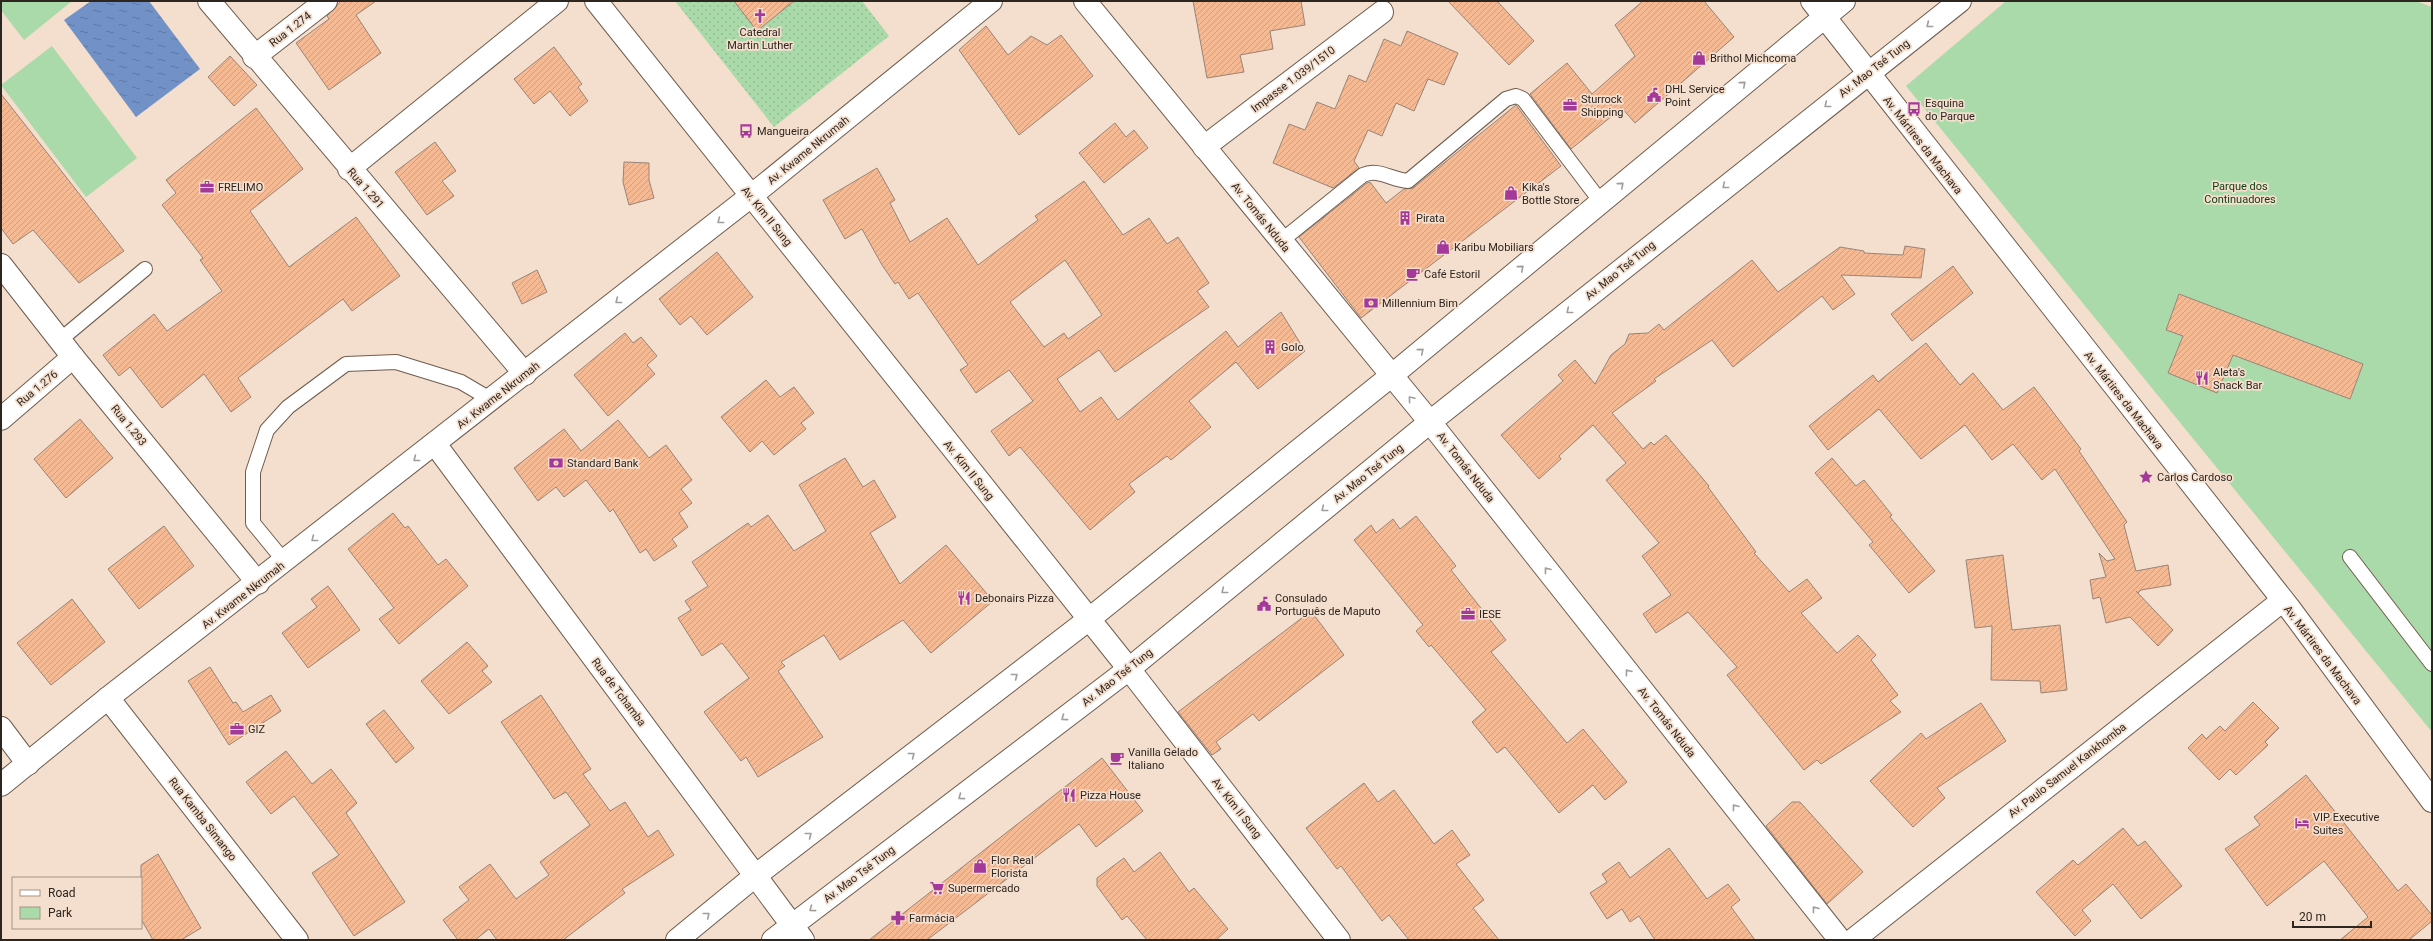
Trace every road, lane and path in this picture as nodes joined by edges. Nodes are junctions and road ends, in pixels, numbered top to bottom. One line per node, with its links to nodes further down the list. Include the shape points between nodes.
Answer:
1 (209, 1): 11 (street, Rua 1.291)
2 (326, 1): 11 (street, Rua 1.274)
3 (557, 1): 14 (street)
4 (596, 1): 15 (street, Av. Kim II Sung)
5 (991, 1): 15 (street, Av. Kwame Nkrumah)
6 (1084, 1): 13 (street, Av. Tomás Nduda)
7 (1844, 1): 9 (street)
8 (1960, 1): 12 (street, Av. Mao Tsé Tung, one-way to 12)
9 (1818, 9): 12 (street, Av. Mártires da Machava); 16 (street, one-way to 9)
10 (1382, 12): 13 (street, Impasse 1.039/1510)
11 (254, 58): 14 (street, Rua 1.291)
12 (1867, 73): 26 (street, Av. Mao Tsé Tung, one-way to 26); 31 (street, Av. Mártires da Machava)
13 (1204, 147): 17 (street, Av. Tomás Nduda)
14 (349, 169): 22 (street, Rua 1.291)
15 (751, 196): 22 (street, Av. Kwame Nkrumah, one-way to 22); 32 (street, Av. Kim II Sung)
16 (1601, 202): 17 (lane, via 1523,98 1516,96 1506,99 1408,181 1390,179 1382,173 1371,171); 23 (street, one-way to 16)
17 (1281, 241): 23 (street, Av. Tomás Nduda)
18 (1, 265): 20 (street, Rua 1.293)
19 (145, 269): 20 (lane)
20 (60, 340): 21 (street, Rua 1.293)
21 (73, 357): 25 (street, Rua 1.276); 30 (street, Rua 1.293)
22 (525, 374): 24 (street, Av. Kwame Nkrumah)
23 (1391, 376): 26 (street, Av. Tomás Nduda, one-way to 23); 32 (street)
24 (490, 398): 27 (street, Av. Kwame Nkrumah); 29 (lane, via 461,382 396,362 346,364 288,407 267,430 253,472 253,523)
25 (1, 419)
26 (1430, 422): 34 (street, Av. Mao Tsé Tung, one-way to 34); 46 (street, Av. Tomás Nduda, one-way to 26)
27 (435, 444): 29 (street, Av. Kwame Nkrumah, one-way to 29); 40 (street, Rua de Tchamba)
28 (2350, 556): 33 (lane)
29 (285, 562): 30 (street, Av. Kwame Nkrumah)
30 (258, 583): 35 (street, Av. Kwame Nkrumah)
31 (2282, 601): 39 (street, Av. Mártires da Machava); 47 (street, Av. Paulo Samuel Kankhomba)
32 (1088, 620): 34 (street, Av. Kim II Sung); 40 (street, one-way to 32)
33 (2432, 664)
34 (1129, 669): 41 (street, Av. Mao Tsé Tung, one-way to 41); 45 (street, Av. Kim II Sung)
35 (108, 698): 37 (street, Av. Kwame Nkrumah); 42 (street, Rua Kamba Simango)
36 (1, 728): 37 (street)
37 (28, 764): 38 (street, Av. Kwame Nkrumah)
38 (1, 785)
39 (2432, 801)
40 (755, 876): 41 (street, Rua de Tchamba); 43 (street, one-way to 40)
41 (797, 933): 44 (street, Av. Mao Tsé Tung)
42 (297, 940)
43 (677, 940)
44 (773, 940)
45 (1339, 940)
46 (1840, 940)
47 (1853, 940)

